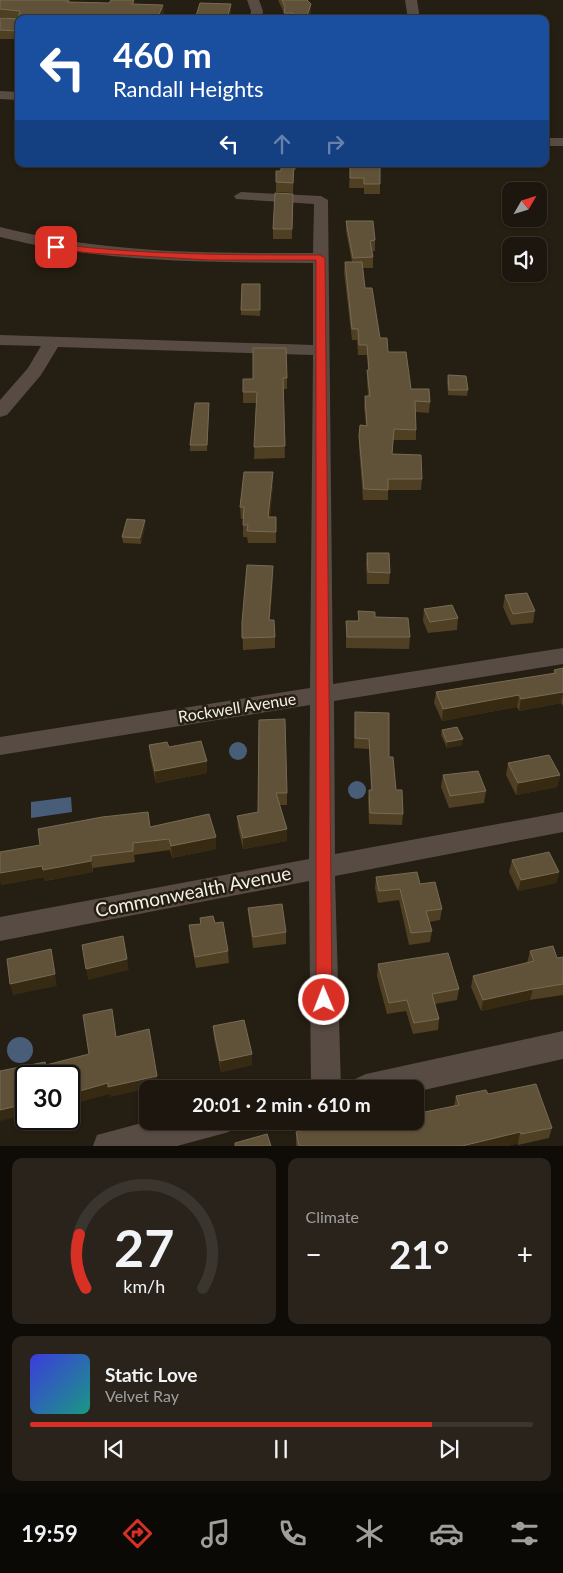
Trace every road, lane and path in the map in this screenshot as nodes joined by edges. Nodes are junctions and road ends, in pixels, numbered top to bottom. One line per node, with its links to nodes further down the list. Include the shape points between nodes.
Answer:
1 (253, 0): 3 (street)
2 (411, 0): 4 (street)
3 (256, 15)
4 (413, 15)
5 (0, 95): 6 (street)
6 (15, 96)
7 (549, 142): 8 (street)
8 (563, 142)
9 (241, 196): 11 (street, via 321,200)
10 (0, 232): 11 (street, via 39,244 91,251)
11 (320, 258): 14 (street)
12 (0, 340): 13 (street)
13 (52, 342): 14 (street); 15 (street, via 35,371)
14 (321, 350): 18 (street)
15 (7, 397): 16 (street)
16 (0, 411)
17 (563, 656): 18 (street, Rockwell Avenue)
18 (321, 693): 19 (street, Rockwell Avenue); 21 (street)
19 (0, 746)
20 (563, 822): 21 (street, Commonwealth Avenue)
21 (322, 866): 22 (street, Commonwealth Avenue); 24 (street)
22 (0, 929)
23 (563, 1045): 25 (street)
24 (326, 1080)
25 (406, 1080)
26 (178, 1130): 27 (street)
27 (108, 1146)

